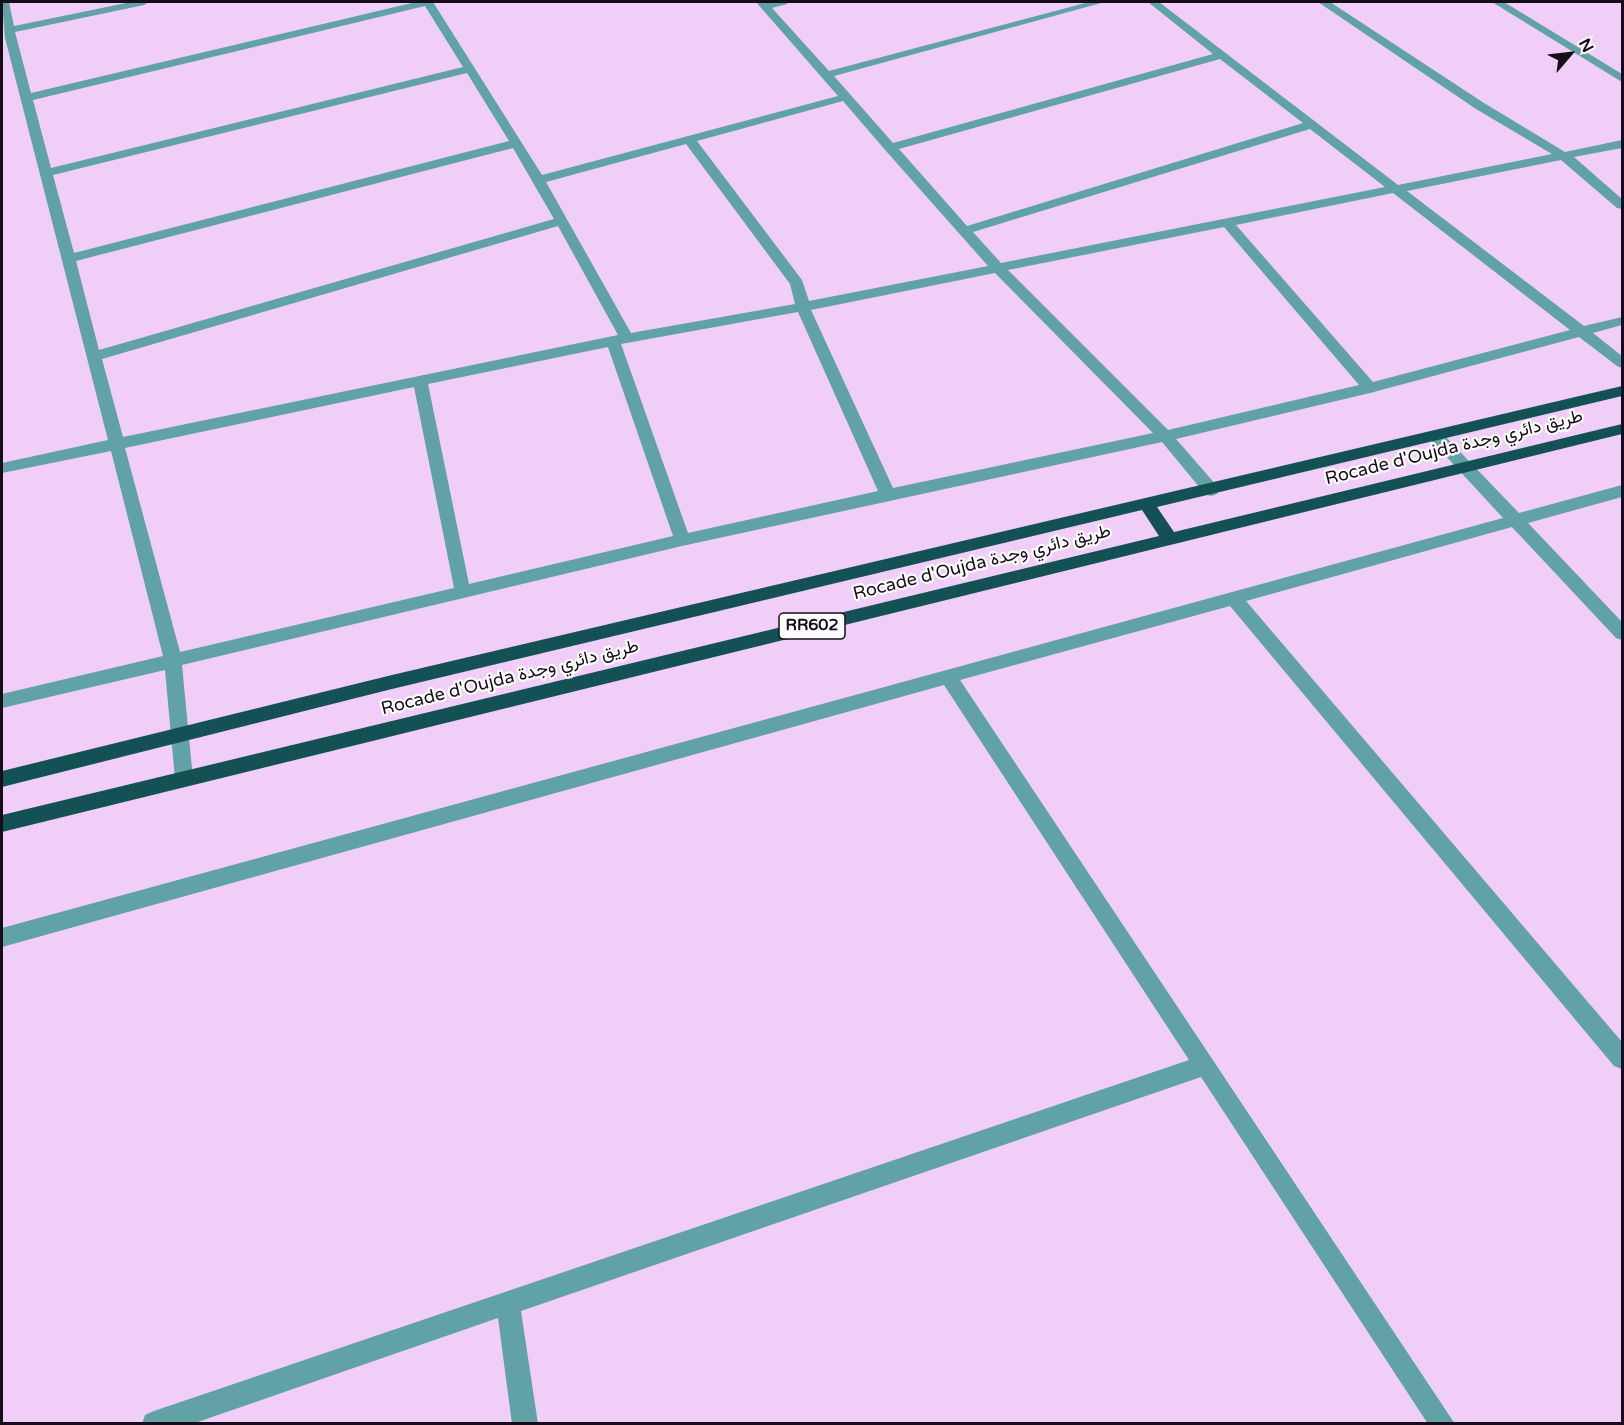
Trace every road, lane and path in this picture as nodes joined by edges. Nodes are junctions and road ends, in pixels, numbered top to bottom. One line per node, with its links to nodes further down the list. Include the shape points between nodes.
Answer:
1 (4, 2): 10 (street)
2 (144, 2): 10 (street)
3 (428, 2): 12 (street); 16 (street)
4 (783, 2): 9 (street)
5 (1100, 2): 13 (street)
6 (1153, 2): 11 (street)
7 (1323, 2): 22 (street)
8 (1497, 2): 14 (street)
9 (763, 4): 13 (street)
10 (7, 38): 16 (street)
11 (1223, 55): 17 (street); 21 (street)
12 (470, 69): 19 (street); 23 (street)
13 (826, 75): 15 (street)
14 (1623, 79)
15 (846, 97): 18 (street); 21 (street)
16 (26, 98): 23 (street)
17 (1312, 124): 25 (street); 29 (street)
18 (688, 138): 24 (street); 32 (street, via 797,283)
19 (516, 142): 24 (street); 30 (street)
20 (1623, 144): 22 (street)
21 (890, 148): 29 (street)
22 (1563, 155): 25 (street); 26 (street)
23 (46, 173): 30 (street)
24 (539, 180): 27 (street)
25 (1395, 188): 28 (street); 34 (street)
26 (1623, 205)
27 (562, 221): 35 (street); 36 (street)
28 (1227, 223): 31 (street); 39 (street)
29 (964, 231): 31 (street)
30 (68, 259): 36 (street)
31 (997, 267): 32 (street); 42 (street)
32 (803, 307): 35 (street); 49 (street)
33 (1623, 321): 34 (street)
34 (1581, 331): 37 (street); 39 (street)
35 (620, 340): 38 (street); 53 (street)
36 (93, 357): 44 (street)
37 (1623, 363)
38 (420, 381): 44 (street); 54 (street)
39 (1370, 388): 42 (street)
40 (1623, 392): 43 (highway, Rocade d'Oujda طريق دائري وجدة / RR602)
41 (1623, 429): 45 (highway, Rocade d'Oujda طريق دائري وجدة / RR602)
42 (1165, 436): 47 (street); 49 (street)
43 (1436, 436): 45 (street); 47 (highway, Rocade d'Oujda طريق دائري وجدة / RR602)
44 (116, 445): 46 (street); 57 (street)
45 (1465, 467): 51 (street); 52 (highway, Rocade d'Oujda طريق دائري وجدة / RR602)
46 (2, 468)
47 (1211, 490): 50 (highway, Rocade d'Oujda طريق دائري وجدة / RR602)
48 (1623, 491): 51 (street)
49 (888, 495): 53 (street)
50 (1147, 505): 52 (highway); 60 (highway, Rocade d'Oujda طريق دائري وجدة / RR602)
51 (1516, 519): 55 (street); 56 (street)
52 (1170, 539): 62 (highway, Rocade d'Oujda طريق دائري وجدة / RR602)
53 (682, 540): 54 (street)
54 (463, 593): 57 (street)
55 (1233, 597): 58 (street); 65 (street)
56 (1623, 633)
57 (173, 660): 59 (street); 60 (street)
58 (947, 675): 64 (street); 66 (street)
59 (2, 701)
60 (180, 735): 61 (highway, Rocade d'Oujda طريق دائري وجدة / RR602); 62 (street)
61 (2, 779)
62 (184, 779): 63 (highway, Rocade d'Oujda طريق دائري وجدة / RR602)
63 (2, 824)
64 (2, 937)
65 (1623, 1058)
66 (1205, 1065): 67 (street); 70 (street)
67 (508, 1303): 68 (street); 69 (street)
68 (154, 1424)
69 (525, 1424)
70 (1443, 1424)

